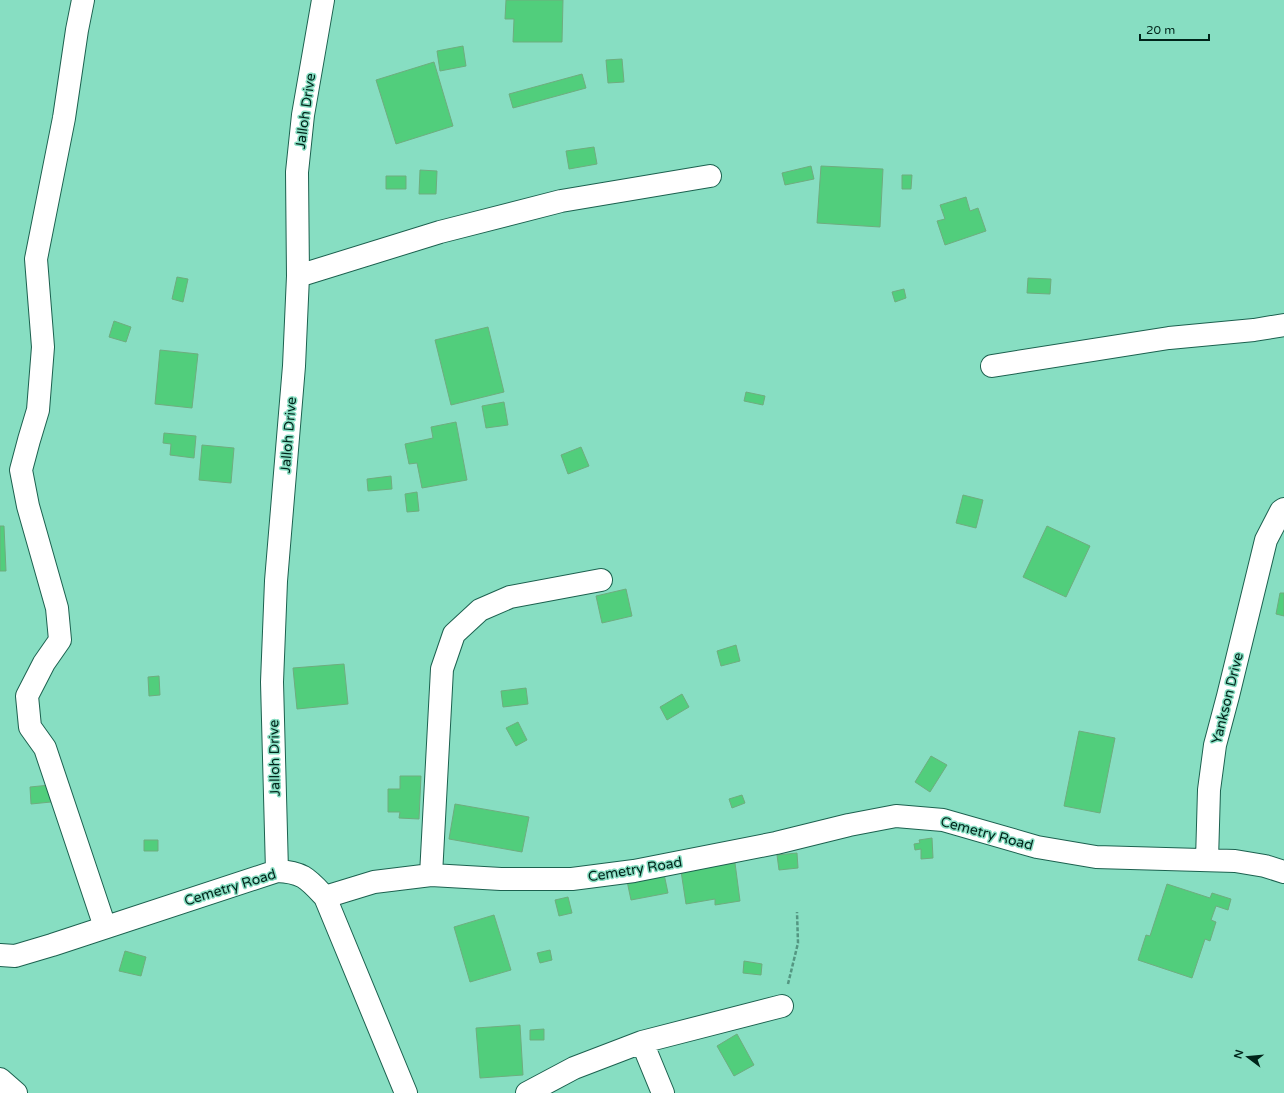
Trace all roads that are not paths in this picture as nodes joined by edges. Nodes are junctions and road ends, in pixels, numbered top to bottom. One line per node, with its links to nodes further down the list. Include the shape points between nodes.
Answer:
1 (83, 0): 14 (street, via 64,118 36,259 43,347 38,410 21,470 28,506 57,608 60,640 26,696 30,727 45,748)
2 (323, 0): 4 (street, Jalloh Drive, via 303,115 297,172)
3 (710, 176): 4 (street, via 561,201 440,232)
4 (298, 276): 10 (street, Jalloh Drive, via 294,366 276,581 272,682)
5 (1284, 325): 6 (street, via 1169,338)
6 (992, 366)
7 (1284, 509): 9 (street, Yankson Drive, via 1266,540 1215,745 1209,790)
8 (601, 580): 12 (street, via 510,597 480,610 454,634 442,669)
9 (1207, 860): 11 (street, Cemetry Road, via 1234,861); 12 (street, Cemetry Road, via 1096,857 1037,847 943,820 896,816 849,824 776,843 634,872 572,879 501,879)
10 (277, 871): 13 (street, Cemetry Road, via 291,872 309,880); 14 (street, Cemetry Road)
11 (1284, 872)
12 (431, 875): 13 (street, Cemetry Road, via 374,882)
13 (325, 897): 20 (street)
14 (105, 927): 15 (street, Cemetry Road, via 15,956)
15 (0, 955)
16 (782, 1006): 17 (street)
17 (642, 1042): 21 (street, via 574,1068); 22 (street)
18 (0, 1079): 19 (street)
19 (16, 1093)
20 (406, 1093)
21 (527, 1093)
22 (663, 1093)

